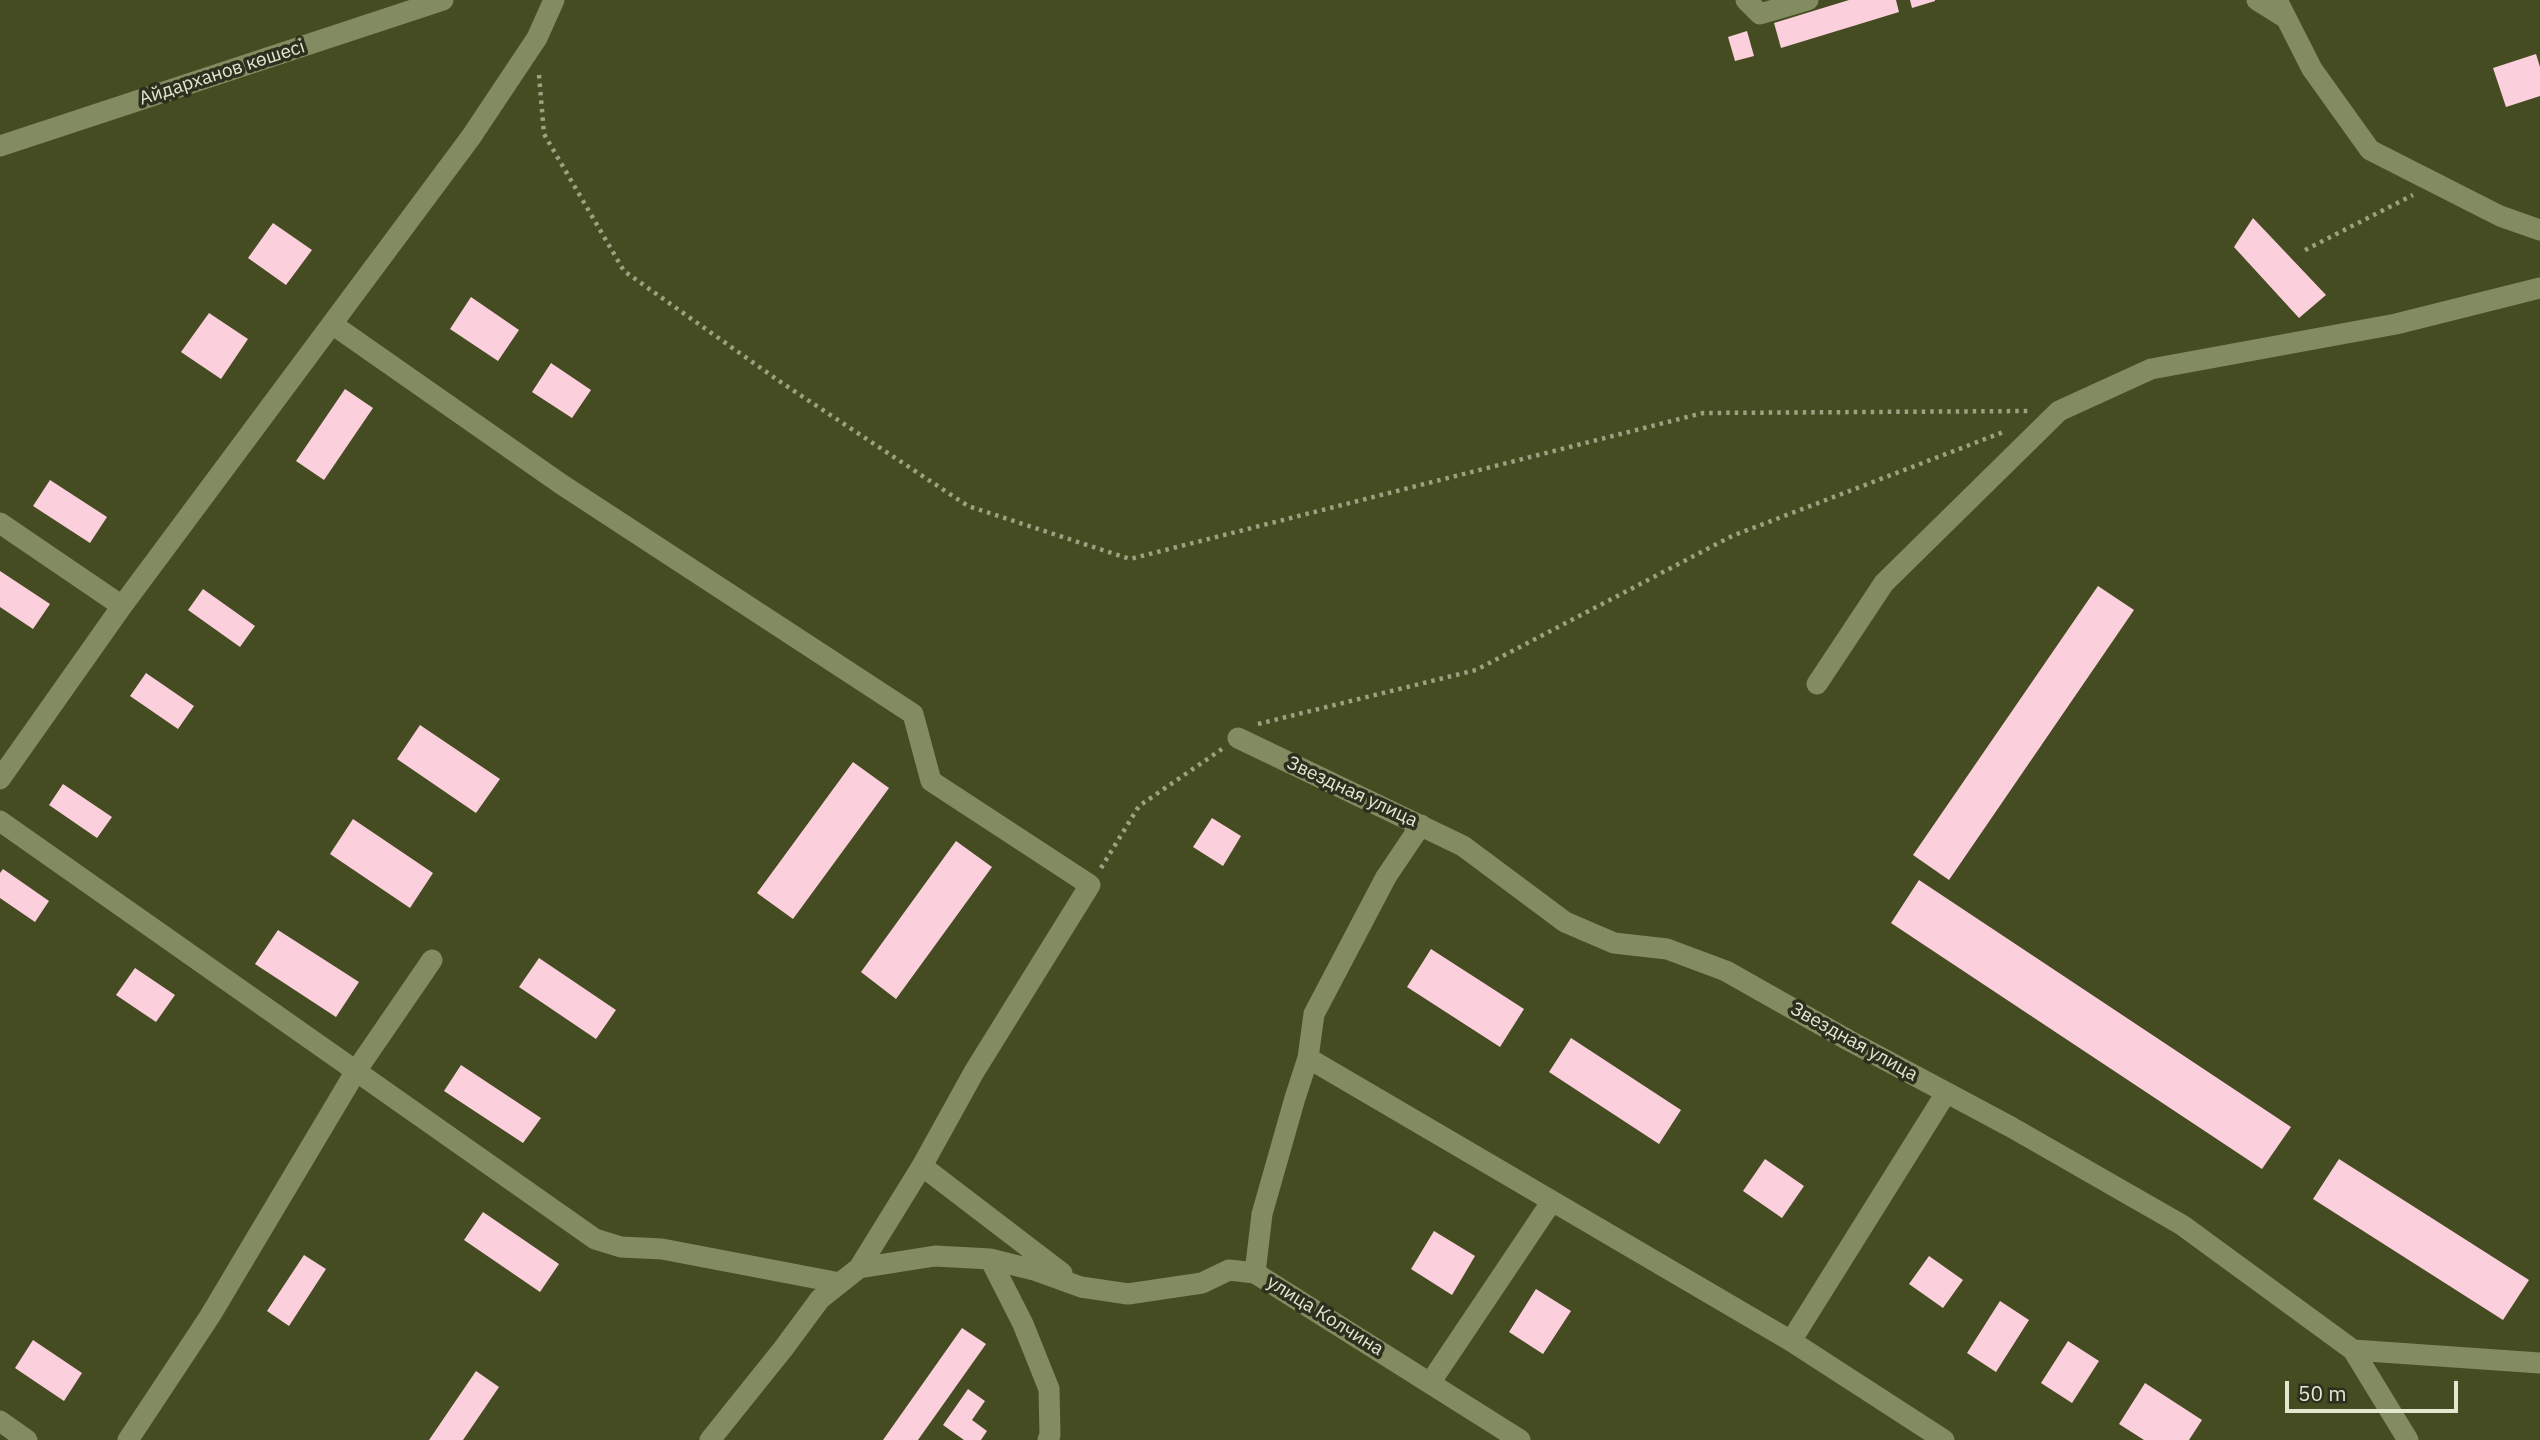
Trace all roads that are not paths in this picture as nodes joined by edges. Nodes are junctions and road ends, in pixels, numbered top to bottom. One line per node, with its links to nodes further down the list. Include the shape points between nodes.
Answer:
1 (443, 0): 7 (street, Айдарханов көшесі)
2 (554, 0): 10 (street, via 537,38 471,137)
3 (1746, 0): 4 (street, via 1760,14)
4 (1808, 0)
5 (2257, 0): 6 (street)
6 (2281, 9): 8 (street, via 2312,69 2370,150 2500,216)
7 (0, 146)
8 (2540, 230)
9 (2540, 288): 13 (street, via 2396,324 2151,369 2059,411 1884,583)
10 (332, 324): 12 (street); 22 (street, via 561,484 913,714 931,781 1090,885 974,1072)
11 (0, 523): 12 (street)
12 (122, 606): 15 (street)
13 (1817, 684)
14 (1238, 738): 17 (street, Звездная улица)
15 (0, 779)
16 (0, 821): 20 (street)
17 (1421, 825): 19 (street, via 1387,877 1314,1014); 21 (street, Звездная улица, via 1463,846 1565,922 1614,943 1667,949 1726,971)
18 (432, 960): 20 (street)
19 (1308, 1058): 23 (street); 26 (street, via 1262,1214)
20 (356, 1071): 27 (street, via 594,1239); 35 (street, via 210,1316)
21 (1946, 1093): 29 (street); 30 (street, Звездная улица, via 2182,1225)
22 (922, 1166): 25 (street); 28 (street)
23 (1552, 1201): 29 (street); 32 (street)
24 (990, 1258): 25 (street, улица Колчина, via 935,1255); 28 (street, улица Колчина); 37 (street, via 1049,1389)
25 (859, 1268): 27 (street, улица Колчина)
26 (1255, 1273): 28 (street, улица Колчина, via 1229,1270 1202,1283 1128,1294); 32 (street, улица Колчина)
27 (840, 1283): 36 (street, улица Колчина, via 820,1298)
28 (1081, 1287)
29 (1791, 1341): 39 (street)
30 (2353, 1350): 31 (street); 40 (street, Звездная улица)
31 (2540, 1363)
32 (1430, 1382): 38 (street, улица Колчина)
33 (0, 1421): 34 (street)
34 (27, 1440)
35 (128, 1440)
36 (710, 1440)
37 (1048, 1440)
38 (1520, 1440)
39 (1944, 1440)
40 (2408, 1440)

